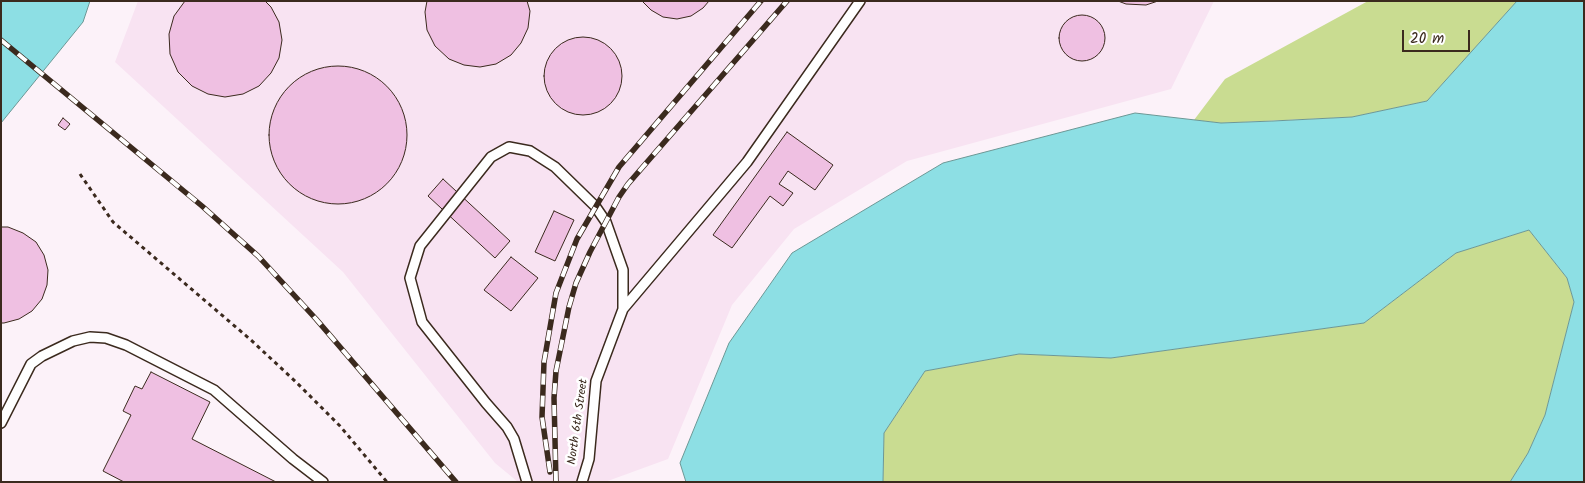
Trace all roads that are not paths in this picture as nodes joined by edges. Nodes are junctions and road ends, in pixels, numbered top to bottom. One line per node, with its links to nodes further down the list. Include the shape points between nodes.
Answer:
1 (860, 1): 2 (lane, via 747,162)
2 (623, 309): 5 (lane, via 623,270 606,222 595,206 555,167 530,151 509,147 491,157 420,246 410,278 422,322 507,427); 6 (lane, North 6th Street, via 596,381 589,459)
3 (1, 423): 4 (lane, via 31,364 73,341 106,338 214,390)
4 (323, 482)
5 (527, 482)
6 (582, 482)

